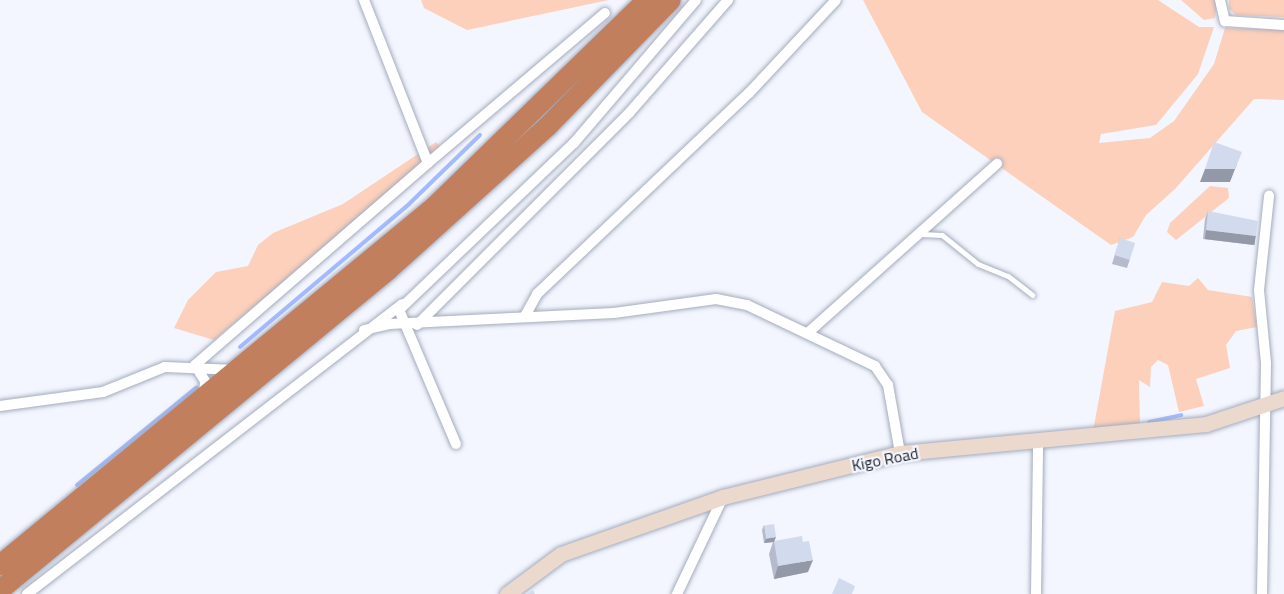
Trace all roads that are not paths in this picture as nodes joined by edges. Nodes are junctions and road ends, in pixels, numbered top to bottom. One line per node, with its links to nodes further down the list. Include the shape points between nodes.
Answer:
1 (364, 0): 10 (street)
2 (647, 0): 22 (highway, via 480,167)
3 (671, 0): 32 (highway, via 547,127 387,271)
4 (696, 0): 15 (street, via 574,143)
5 (728, 0): 18 (street, via 630,112)
6 (836, 0): 16 (street, via 741,102 537,294)
7 (1220, 0): 9 (street, via 1225,21)
8 (605, 13): 10 (street)
9 (1284, 25)
10 (428, 163): 21 (street)
11 (997, 164): 13 (street)
12 (1269, 196): 25 (street, via 1259,290)
13 (919, 234): 14 (lane, via 942,235 978,264 1008,276); 20 (street)
14 (1032, 295)
15 (404, 303): 17 (street, via 398,318); 19 (street)
16 (525, 316): 18 (street); 20 (street, via 614,313 716,299 747,304)
17 (404, 324): 18 (street); 19 (street); 27 (street)
18 (417, 325)
19 (364, 330): 33 (street, via 258,420)
20 (810, 331): 29 (street, via 880,372 888,385)
21 (195, 366): 22 (street); 24 (street, via 205,381); 26 (street, via 165,367 103,392)
22 (239, 370): 24 (highway)
23 (1284, 398): 25 (street, Kigo Road)
24 (203, 399): 31 (highway)
25 (1266, 404): 28 (street, Kigo Road, via 1206,424); 37 (street)
26 (0, 406)
27 (456, 444)
28 (1038, 444): 29 (street, Kigo Road); 36 (street)
29 (900, 453): 30 (street, Kigo Road)
30 (723, 497): 34 (street, Kigo Road, via 561,554); 35 (street)
31 (0, 565)
32 (0, 590)
33 (27, 594)
34 (507, 594)
35 (676, 594)
36 (1036, 594)
37 (1262, 594)

